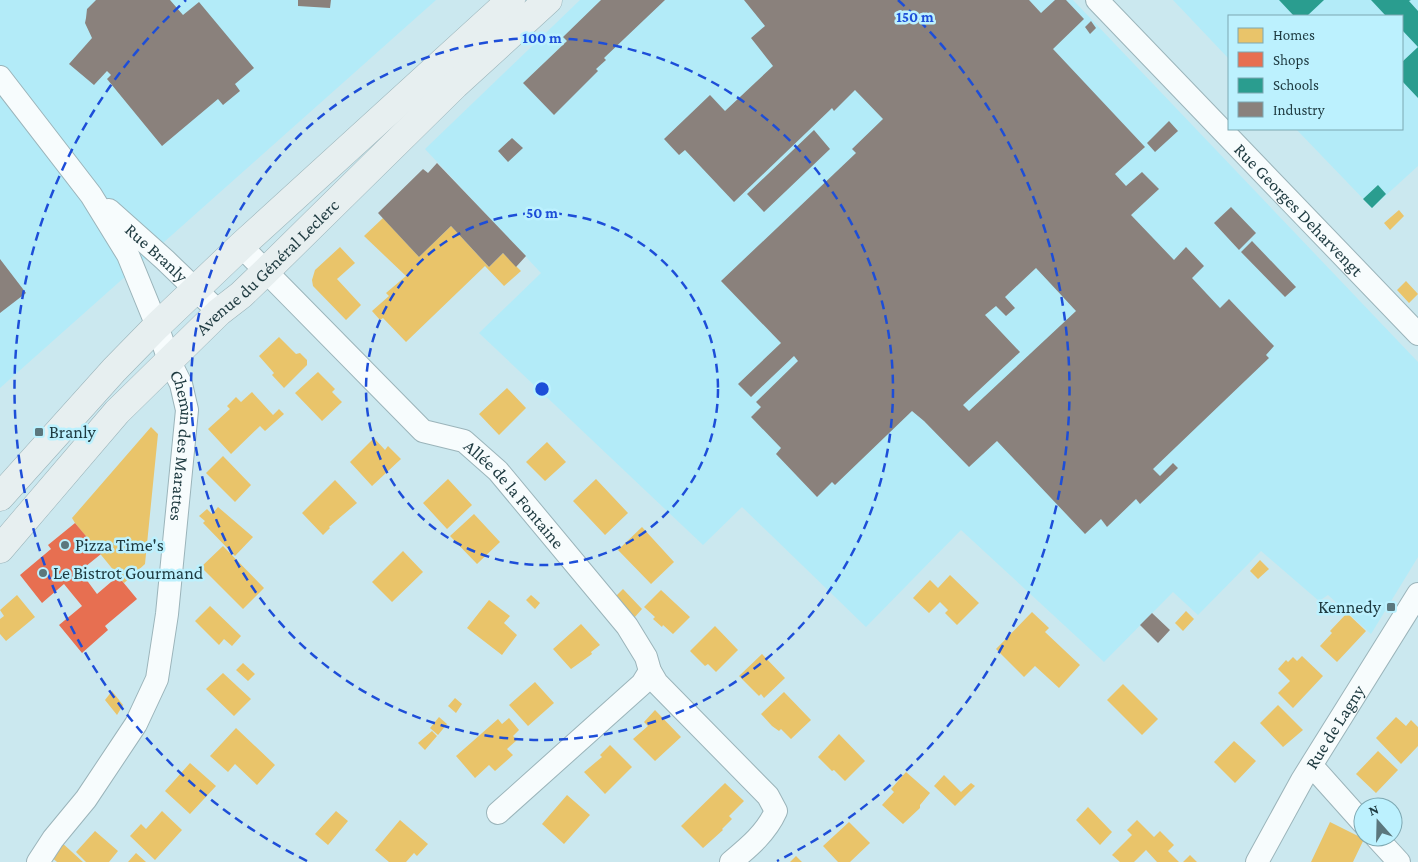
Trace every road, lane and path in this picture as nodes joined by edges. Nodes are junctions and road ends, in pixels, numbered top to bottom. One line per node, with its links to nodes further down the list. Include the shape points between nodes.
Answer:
1 (510, 0): 6 (main road, Avenue du Général Leclerc)
2 (548, 0): 7 (main road, Avenue du Général Leclerc)
3 (1097, 0): 11 (street, Rue Georges Deharvengt)
4 (0, 77): 5 (street, Rue Branly)
5 (91, 195): 8 (street, Rue Branly); 10 (street, Rue Branly, via 128,255)
6 (242, 246): 7 (street, Allée de la Fontaine); 8 (main road, Avenue du Général Leclerc)
7 (266, 271): 9 (main road, Avenue du Général Leclerc); 16 (street, Allée de la Fontaine, via 423,431 464,441 498,471 627,626 646,657)
8 (195, 290): 9 (street, Rue Branly); 10 (main road, Avenue du Général Leclerc)
9 (219, 312): 12 (main road, Avenue du Général Leclerc)
10 (157, 326): 12 (street, Chemin des Marattes); 13 (main road, Avenue du Général Leclerc)
11 (1418, 334)
12 (169, 360): 14 (main road, Avenue du Général Leclerc, via 117,412); 21 (street, Chemin des Marattes, via 181,384 187,410 158,679 136,724 86,799)
13 (0, 496)
14 (0, 549)
15 (1418, 594): 17 (street, Rue de Lagny)
16 (650, 671): 19 (street, via 642,684); 22 (street, Allée de la Fontaine, via 768,796 776,811 754,842)
17 (1312, 766): 18 (street); 23 (street, Rue de Lagny)
18 (1353, 811)
19 (498, 813)
20 (1385, 847): 24 (street)
21 (38, 862)
22 (731, 862)
23 (1257, 862)
24 (1399, 862)

